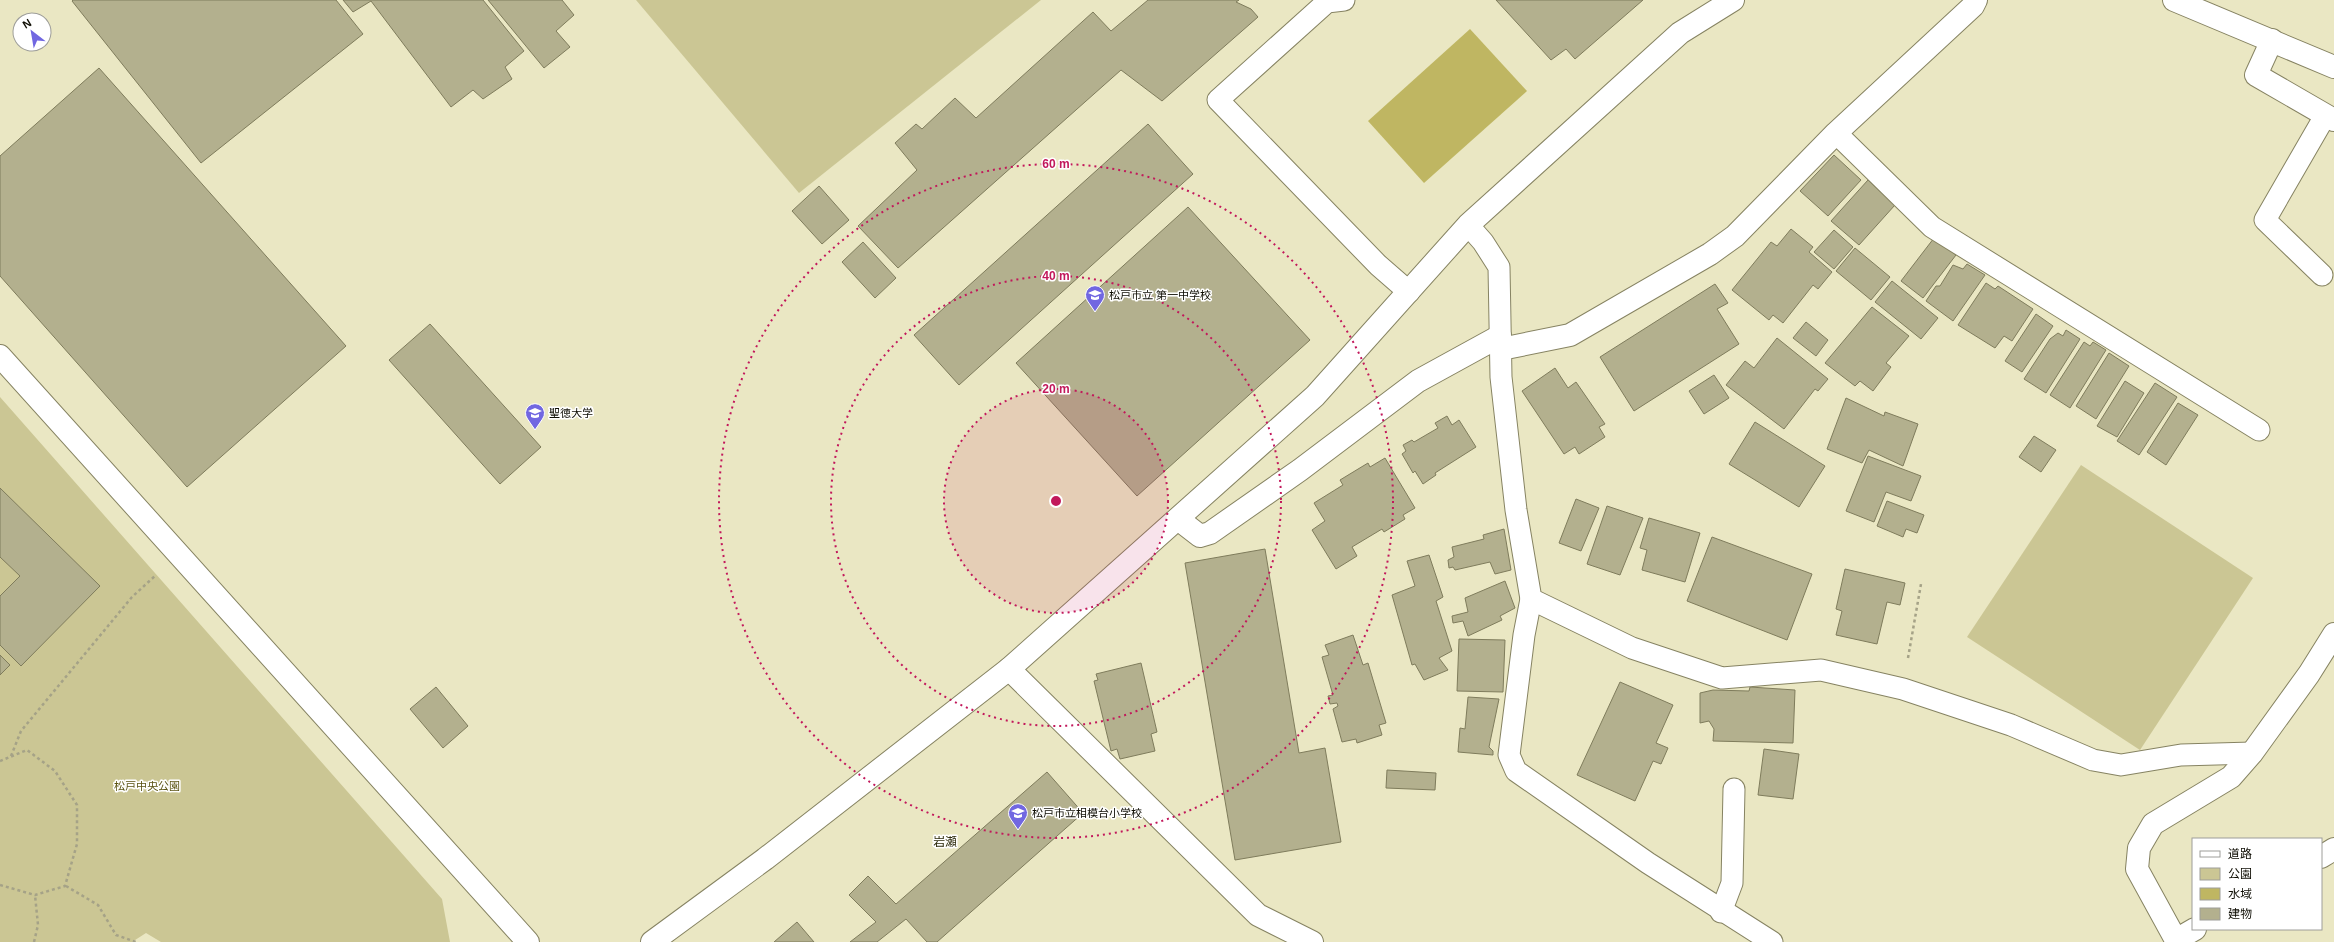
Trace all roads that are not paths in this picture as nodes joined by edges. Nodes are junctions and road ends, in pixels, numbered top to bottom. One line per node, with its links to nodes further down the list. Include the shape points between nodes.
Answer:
1 (1344, 0): 11 (lane, via 1327,2 1218,100 1378,265)
2 (1733, 0): 9 (street, via 1680,32)
3 (1976, 0): 8 (street)
4 (2174, 0): 5 (street)
5 (2272, 40): 6 (street); 7 (street, via 2256,74)
6 (2334, 67)
7 (2329, 118): 10 (lane, via 2265,220)
8 (1836, 133): 12 (street, via 1735,236 1710,254 1570,335); 14 (lane, via 1932,226)
9 (1468, 225): 11 (street); 12 (lane, via 1499,267)
10 (2322, 275)
11 (1409, 292): 15 (street, via 1315,396)
12 (1500, 342): 15 (street, via 1418,381 1300,470 1210,533 1200,536); 16 (lane, via 1501,377 1516,510)
13 (0, 356): 26 (street)
14 (2258, 430)
15 (1178, 519): 18 (street)
16 (1532, 599): 19 (lane, via 1632,648 1722,678 1821,670 1903,689 2010,726 2093,760 2121,765 2181,755); 23 (lane, via 1524,635 1509,755 1516,771)
17 (2334, 634): 19 (street)
18 (1009, 669): 27 (street); 28 (street, via 1258,915)
19 (2252, 753): 25 (street, via 2231,777 2153,824 2139,848 2137,869)
20 (1734, 789): 23 (lane, via 1732,884)
21 (2334, 849): 22 (street)
22 (2322, 856)
23 (1722, 912): 29 (lane)
24 (2194, 930): 25 (street)
25 (2177, 941)
26 (528, 942)
27 (652, 942)
28 (1312, 942)
29 (1772, 942)

